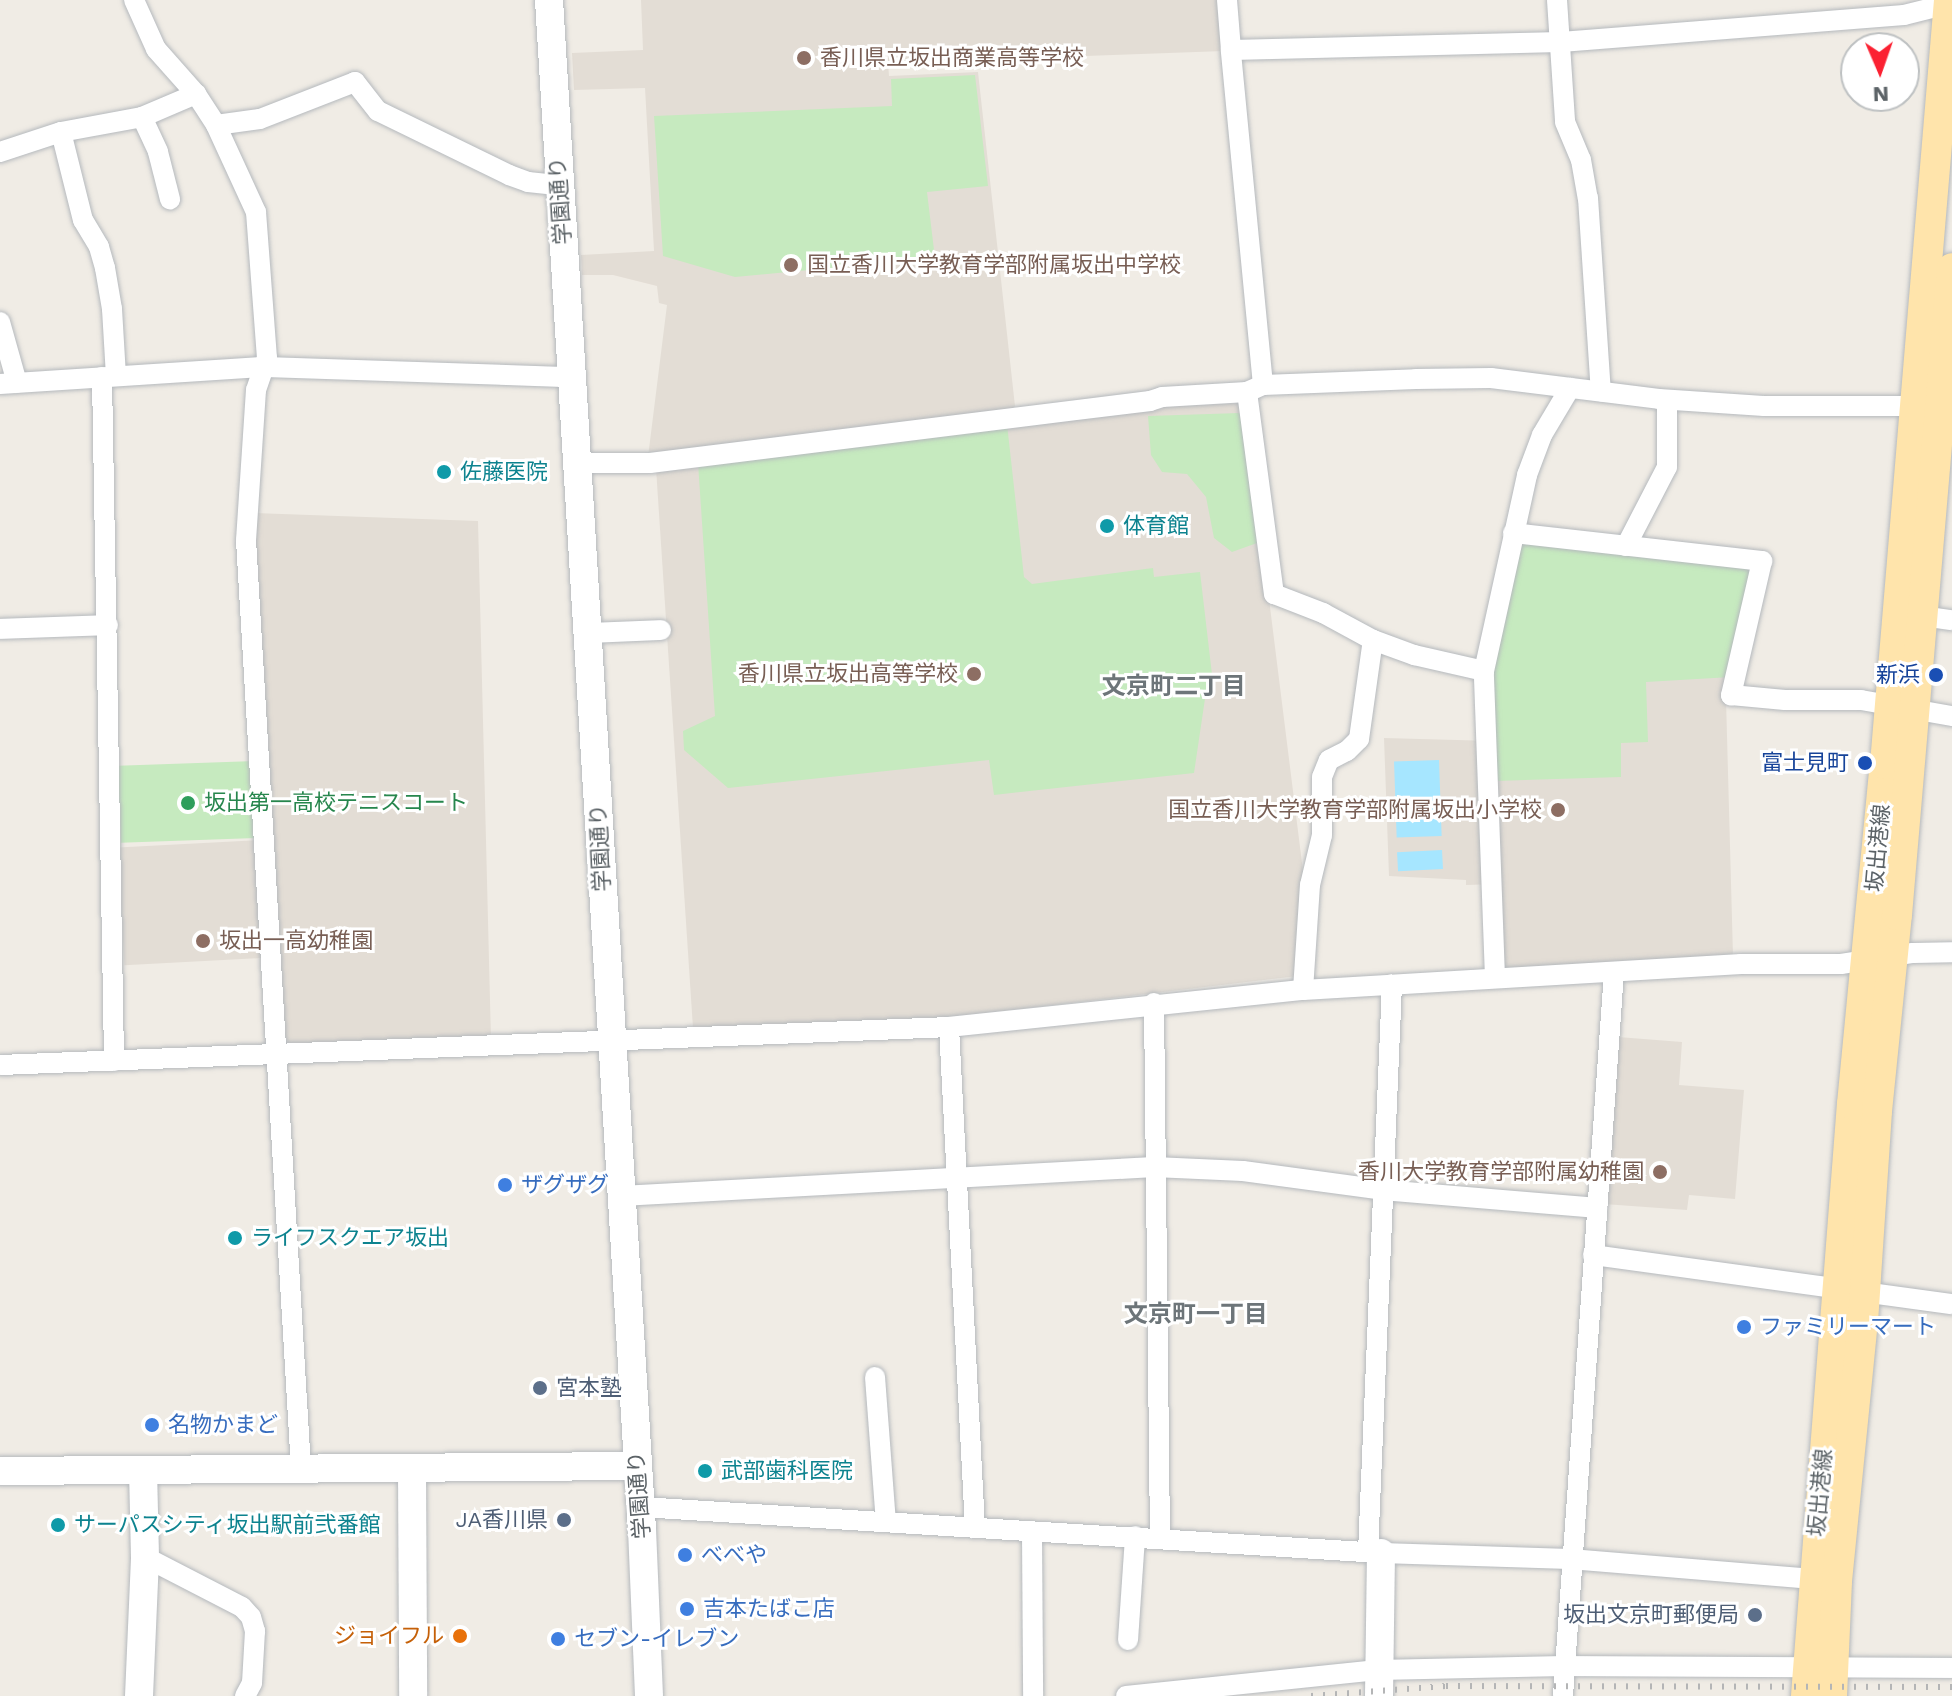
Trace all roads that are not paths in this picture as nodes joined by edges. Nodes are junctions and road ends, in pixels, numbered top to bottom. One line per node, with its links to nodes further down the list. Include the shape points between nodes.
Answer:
1 (134, 0): 9 (street, via 156,49)
2 (549, 0): 14 (street, 学園通り)
3 (1227, 0): 8 (street)
4 (1557, 0): 7 (street)
5 (1950, 3): 6 (street); 26 (main road, 坂出港線)
6 (1903, 8): 7 (street)
7 (1561, 42): 8 (street); 24 (street, via 1565,122 1581,160 1588,198)
8 (1231, 50): 22 (street)
9 (196, 94): 10 (street); 11 (street)
10 (142, 117): 12 (street); 15 (street)
11 (216, 125): 14 (street, via 260,119 355,82 378,111 509,175); 18 (street, via 256,212)
12 (61, 132): 13 (street); 19 (street, via 83,220 105,268 112,309)
13 (1, 148)
14 (559, 185): 20 (street, 学園通り)
15 (170, 199)
16 (1952, 268): 26 (main road, 坂出港線)
17 (0, 322): 21 (street)
18 (265, 367): 19 (street); 20 (street); 48 (street, via 256,390 246,540)
19 (109, 377): 21 (street); 31 (street)
20 (571, 377): 27 (street, 学園通り)
21 (9, 383)
22 (1255, 388): 23 (street, via 1491,378); 27 (street, via 650,463); 35 (street, via 1274,594)
23 (1570, 388): 24 (street); 28 (street, via 1542,435)
24 (1601, 392): 25 (street)
25 (1667, 400): 26 (street); 29 (street, via 1667,467)
26 (1927, 406): 30 (main road, 坂出港線); 37 (main road, 坂出港線)
27 (577, 463): 34 (street, 学園通り)
28 (1513, 533): 29 (street); 36 (street)
29 (1626, 546): 37 (street, via 1762,561 1731,695)
30 (1937, 618): 37 (main road, 坂出港線)
31 (108, 625): 32 (street); 49 (street)
32 (0, 629)
33 (661, 630): 34 (street)
34 (587, 633): 47 (street, 学園通り)
35 (1373, 640): 36 (street); 44 (street, via 1359,739 1329,760 1322,777 1322,835 1310,885)
36 (1484, 671): 42 (street)
37 (1902, 707): 38 (street); 40 (main road, 坂出港線)
38 (1952, 716)
39 (1952, 952): 40 (street)
40 (1890, 957): 41 (street); 57 (main road, 坂出港線)
41 (1614, 972): 42 (street); 55 (street)
42 (1495, 978): 43 (street)
43 (1392, 985): 44 (street); 53 (street)
44 (1303, 990): 45 (street)
45 (1154, 1003): 46 (street); 51 (street)
46 (949, 1027): 47 (street); 52 (street)
47 (612, 1042): 48 (street); 54 (street, 学園通り)
48 (277, 1053): 49 (street); 61 (street)
49 (114, 1061): 50 (street)
50 (0, 1065)
51 (1154, 1167): 52 (street); 53 (street, via 1243,1171); 70 (street)
52 (955, 1176): 54 (street); 67 (street)
53 (1383, 1190): 55 (street); 71 (street)
54 (621, 1196): 60 (street, 学園通り)
55 (1597, 1208): 56 (street)
56 (1593, 1255): 57 (street); 73 (street)
57 (1851, 1290): 58 (street); 74 (main road, 坂出港線)
58 (1952, 1304)
59 (875, 1377): 66 (street)
60 (637, 1466): 62 (street); 65 (street, 学園通り)
61 (301, 1468): 62 (street); 64 (street)
62 (412, 1469): 82 (street)
63 (0, 1471): 64 (street)
64 (143, 1471): 72 (street)
65 (641, 1507): 66 (street); 83 (street, 学園通り)
66 (886, 1522): 67 (street)
67 (975, 1528): 68 (street)
68 (1032, 1533): 69 (street); 84 (street)
69 (1135, 1536): 70 (street); 75 (street)
70 (1160, 1537): 71 (street)
71 (1375, 1552): 73 (street); 79 (street)
72 (145, 1557): 80 (street); 81 (street, via 242,1607 251,1617 252,1683)
73 (1570, 1559): 74 (street); 76 (street)
74 (1825, 1580): 78 (main road, 坂出港線)
75 (1128, 1640)
76 (1564, 1666): 78 (street); 79 (street); 86 (street)
77 (1952, 1668): 78 (street)
78 (1820, 1682)
79 (1378, 1683): 85 (street)
80 (139, 1696)
81 (245, 1696)
82 (413, 1696)
83 (649, 1696)
84 (1033, 1696)
85 (1126, 1696)
86 (1563, 1696)

